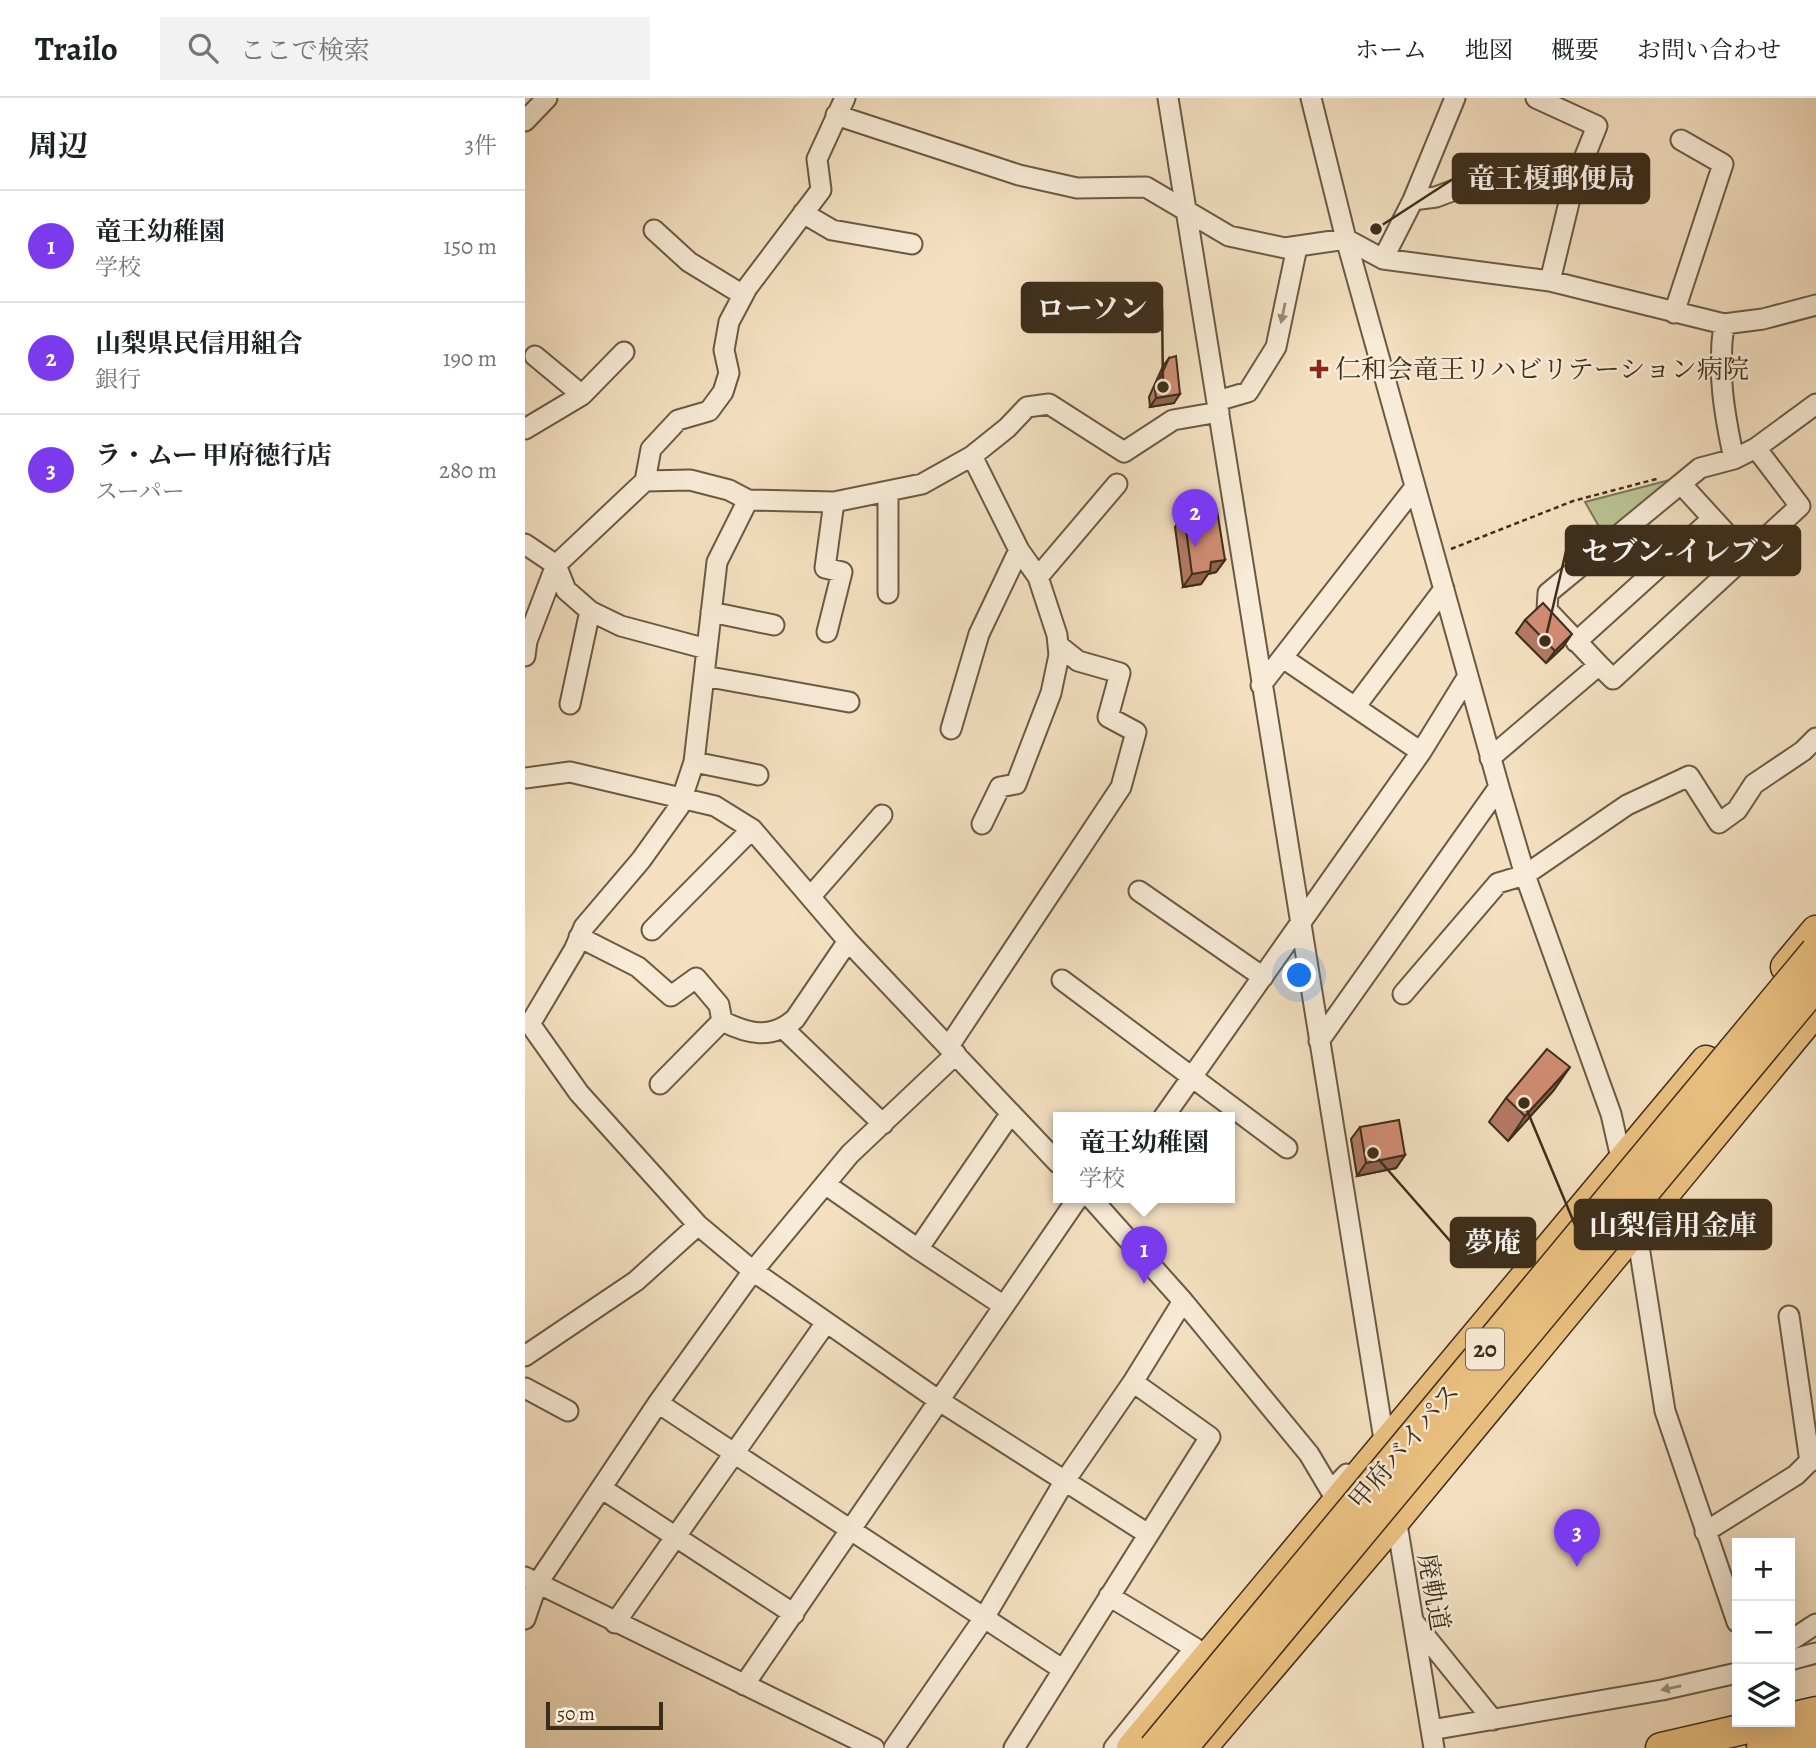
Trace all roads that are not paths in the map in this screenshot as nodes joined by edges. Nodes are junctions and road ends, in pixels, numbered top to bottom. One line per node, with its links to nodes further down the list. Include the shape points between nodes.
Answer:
1 (547, 98): 7 (street)
2 (1168, 98): 12 (street, 廃軌道)
3 (1311, 98): 14 (street)
4 (1455, 98): 10 (street)
5 (1536, 98): 9 (street, via 1597,126)
6 (841, 107): 11 (street, via 817,159 821,190); 12 (street, via 1019,175 1077,188 1146,187)
7 (525, 121)
8 (1681, 140): 21 (street, via 1723,164)
9 (1573, 186): 10 (street, via 1515,167 1436,197); 18 (street)
10 (1413, 200): 17 (street)
11 (803, 213): 15 (street, via 832,230); 19 (street)
12 (1187, 213): 16 (street, via 1229,236); 27 (street, 廃軌道)
13 (654, 230): 19 (street, via 689,262)
14 (1346, 239): 16 (street); 17 (street); 35 (street)
15 (912, 244)
16 (1297, 247): 27 (street, one-way to 27, via 1276,347 1248,392)
17 (1383, 259): 18 (street)
18 (1550, 281): 21 (street)
19 (743, 295): 32 (street, via 729,322 724,350 729,373 723,392 709,411 678,420 651,449)
20 (1816, 305): 22 (street)
21 (1674, 313): 22 (street)
22 (1724, 324): 31 (street, via 1720,381)
23 (624, 352): 25 (street)
24 (535, 356): 25 (street)
25 (582, 395): 28 (street)
26 (1816, 404): 29 (street)
27 (1218, 406): 30 (street, via 1173,419 1124,452 1049,404 1027,408); 59 (street, 廃軌道)
28 (525, 429)
29 (1756, 448): 31 (street); 42 (street, via 1800,506)
30 (972, 456): 36 (street, via 922,484); 41 (street)
31 (1734, 459): 34 (street, via 1700,468)
32 (645, 481): 37 (street, via 690,480); 43 (street)
33 (1117, 484): 44 (street)
34 (1682, 485): 39 (street); 51 (street, via 1548,593 1547,610)
35 (1415, 487): 45 (street); 55 (street)
36 (888, 491): 38 (street); 46 (street)
37 (748, 500): 38 (street); 48 (street, via 717,562)
38 (834, 502): 50 (street, via 825,568 842,572)
39 (1712, 519): 42 (street); 51 (street)
40 (525, 544): 43 (street)
41 (1019, 550): 44 (street); 63 (street, via 979,634)
42 (1747, 556): 56 (street, via 1613,679)
43 (556, 565): 47 (street, via 566,590); 54 (street)
44 (1038, 577): 52 (street)
45 (1444, 589): 58 (street); 62 (street)
46 (888, 593)
47 (590, 611): 53 (street, via 621,626); 61 (street)
48 (711, 612): 49 (street); 53 (street)
49 (775, 625)
50 (827, 632)
51 (1576, 642): 56 (street)
52 (1058, 645): 73 (street, via 1051,693 1016,784 1000,787); 93 (street, via 1078,661 1120,673 1108,717 1136,732 1121,787)
53 (707, 649): 57 (street)
54 (525, 656)
55 (1283, 658): 59 (street); 62 (street)
56 (1598, 665): 66 (street)
57 (704, 676): 60 (street); 67 (street)
58 (1468, 676): 65 (street); 66 (street)
59 (1262, 685): 78 (street, 廃軌道)
60 (849, 702)
61 (570, 704)
62 (1355, 707): 65 (street)
63 (951, 729)
64 (1816, 737): 75 (street, via 1754,784 1737,810 1719,823 1689,776 1627,805)
65 (1421, 752): 78 (street)
66 (1490, 758): 70 (street)
67 (694, 762): 68 (street); 71 (street)
68 (758, 775)
69 (525, 778): 71 (street, via 571,772)
70 (1499, 787): 75 (street); 92 (street)
71 (682, 798): 74 (street, via 715,806); 81 (street, via 641,860)
72 (882, 815): 77 (street)
73 (982, 824)
74 (752, 829): 77 (street); 79 (street)
75 (1525, 874): 87 (street, via 1498,883); 101 (street, via 1611,1114)
76 (1139, 891): 84 (street)
77 (811, 896): 82 (street)
78 (1301, 925): 84 (street); 92 (street, 廃軌道)
79 (652, 930)
80 (1816, 931): 101 (highway)
81 (579, 937): 89 (street, via 638,967 671,996 696,978 719,1005); 90 (street)
82 (848, 941): 91 (street, via 795,1020); 93 (street)
83 (1816, 951): 155 (highway, 甲府バイパス / 20, bridge)
84 (1263, 977): 94 (street)
85 (1062, 980): 94 (street)
86 (1816, 985): 156 (highway, 甲府バイパス / 20, bridge)
87 (1403, 994)
88 (1816, 1010): 106 (highway)
89 (722, 1021): 91 (street, via 754,1034); 95 (street)
90 (527, 1023): 105 (street, via 579,1093)
91 (784, 1029): 98 (street)
92 (1319, 1041): 119 (street, 廃軌道)
93 (952, 1050): 97 (street); 98 (street)
94 (1192, 1075): 96 (street); 99 (street)
95 (660, 1084)
96 (1167, 1112)
97 (1011, 1113): 100 (street); 107 (street)
98 (883, 1124): 102 (street)
99 (1287, 1148)
100 (1053, 1158)
101 (1622, 1160): 106 (street); 119 (highway)
102 (825, 1184): 107 (street); 108 (street)
103 (1075, 1203): 110 (street)
104 (1095, 1203): 109 (street)
105 (698, 1225): 108 (street); 113 (street, via 636,1281)
106 (1637, 1230): 124 (highway); 126 (street, via 1665,1411)
107 (918, 1249): 110 (street)
108 (753, 1271): 112 (street); 117 (street)
109 (1183, 1301): 114 (street); 119 (street, via 1309,1454 1331,1491)
110 (1004, 1306): 116 (street)
111 (1789, 1316): 121 (street)
112 (825, 1324): 116 (street); 120 (street)
113 (525, 1356)
114 (1133, 1382): 122 (street); 127 (street, via 1210,1437)
115 (525, 1388): 118 (street)
116 (938, 1400): 122 (street); 125 (street)
117 (658, 1403): 120 (street); 123 (street)
118 (568, 1411)
119 (1384, 1440): 124 (street, 廃軌道); 154 (highway)
120 (735, 1454): 125 (street); 128 (street)
121 (1813, 1459): 126 (street, via 1796,1475)
122 (1064, 1482): 127 (street); 133 (street)
123 (601, 1488): 128 (street); 129 (street)
124 (1396, 1519): 135 (street, 廃軌道); 157 (highway)
125 (850, 1529): 132 (street); 133 (street)
126 (1705, 1532): 131 (street)
127 (1148, 1534): 130 (street)
128 (677, 1536): 132 (street); 136 (street)
129 (531, 1581): 134 (street); 136 (street)
130 (1109, 1596): 141 (street); 153 (street, via 1195,1648)
131 (1732, 1608)
132 (794, 1614): 143 (street)
133 (983, 1618): 141 (street); 151 (street)
134 (525, 1619)
135 (1413, 1620): 146 (street); 149 (street, 廃軌道)
136 (615, 1623): 143 (street)
137 (1816, 1624): 138 (street)
138 (1795, 1639)
139 (1816, 1653): 140 (street)
140 (1795, 1659)
141 (1062, 1669): 152 (street)
142 (1732, 1674): 146 (street, one-way to 146)
143 (744, 1685): 150 (street)
144 (1816, 1712): 145 (highway)
145 (1795, 1717)
146 (1493, 1720): 149 (street)
147 (1752, 1727): 158 (highway)
148 (1816, 1736): 159 (highway)
149 (1432, 1739)
150 (874, 1748)
151 (894, 1748)
152 (1014, 1748)
153 (1114, 1748)
154 (1132, 1748)
155 (1154, 1748)
156 (1182, 1748)
157 (1201, 1748)
158 (1661, 1748)
159 (1762, 1748)

